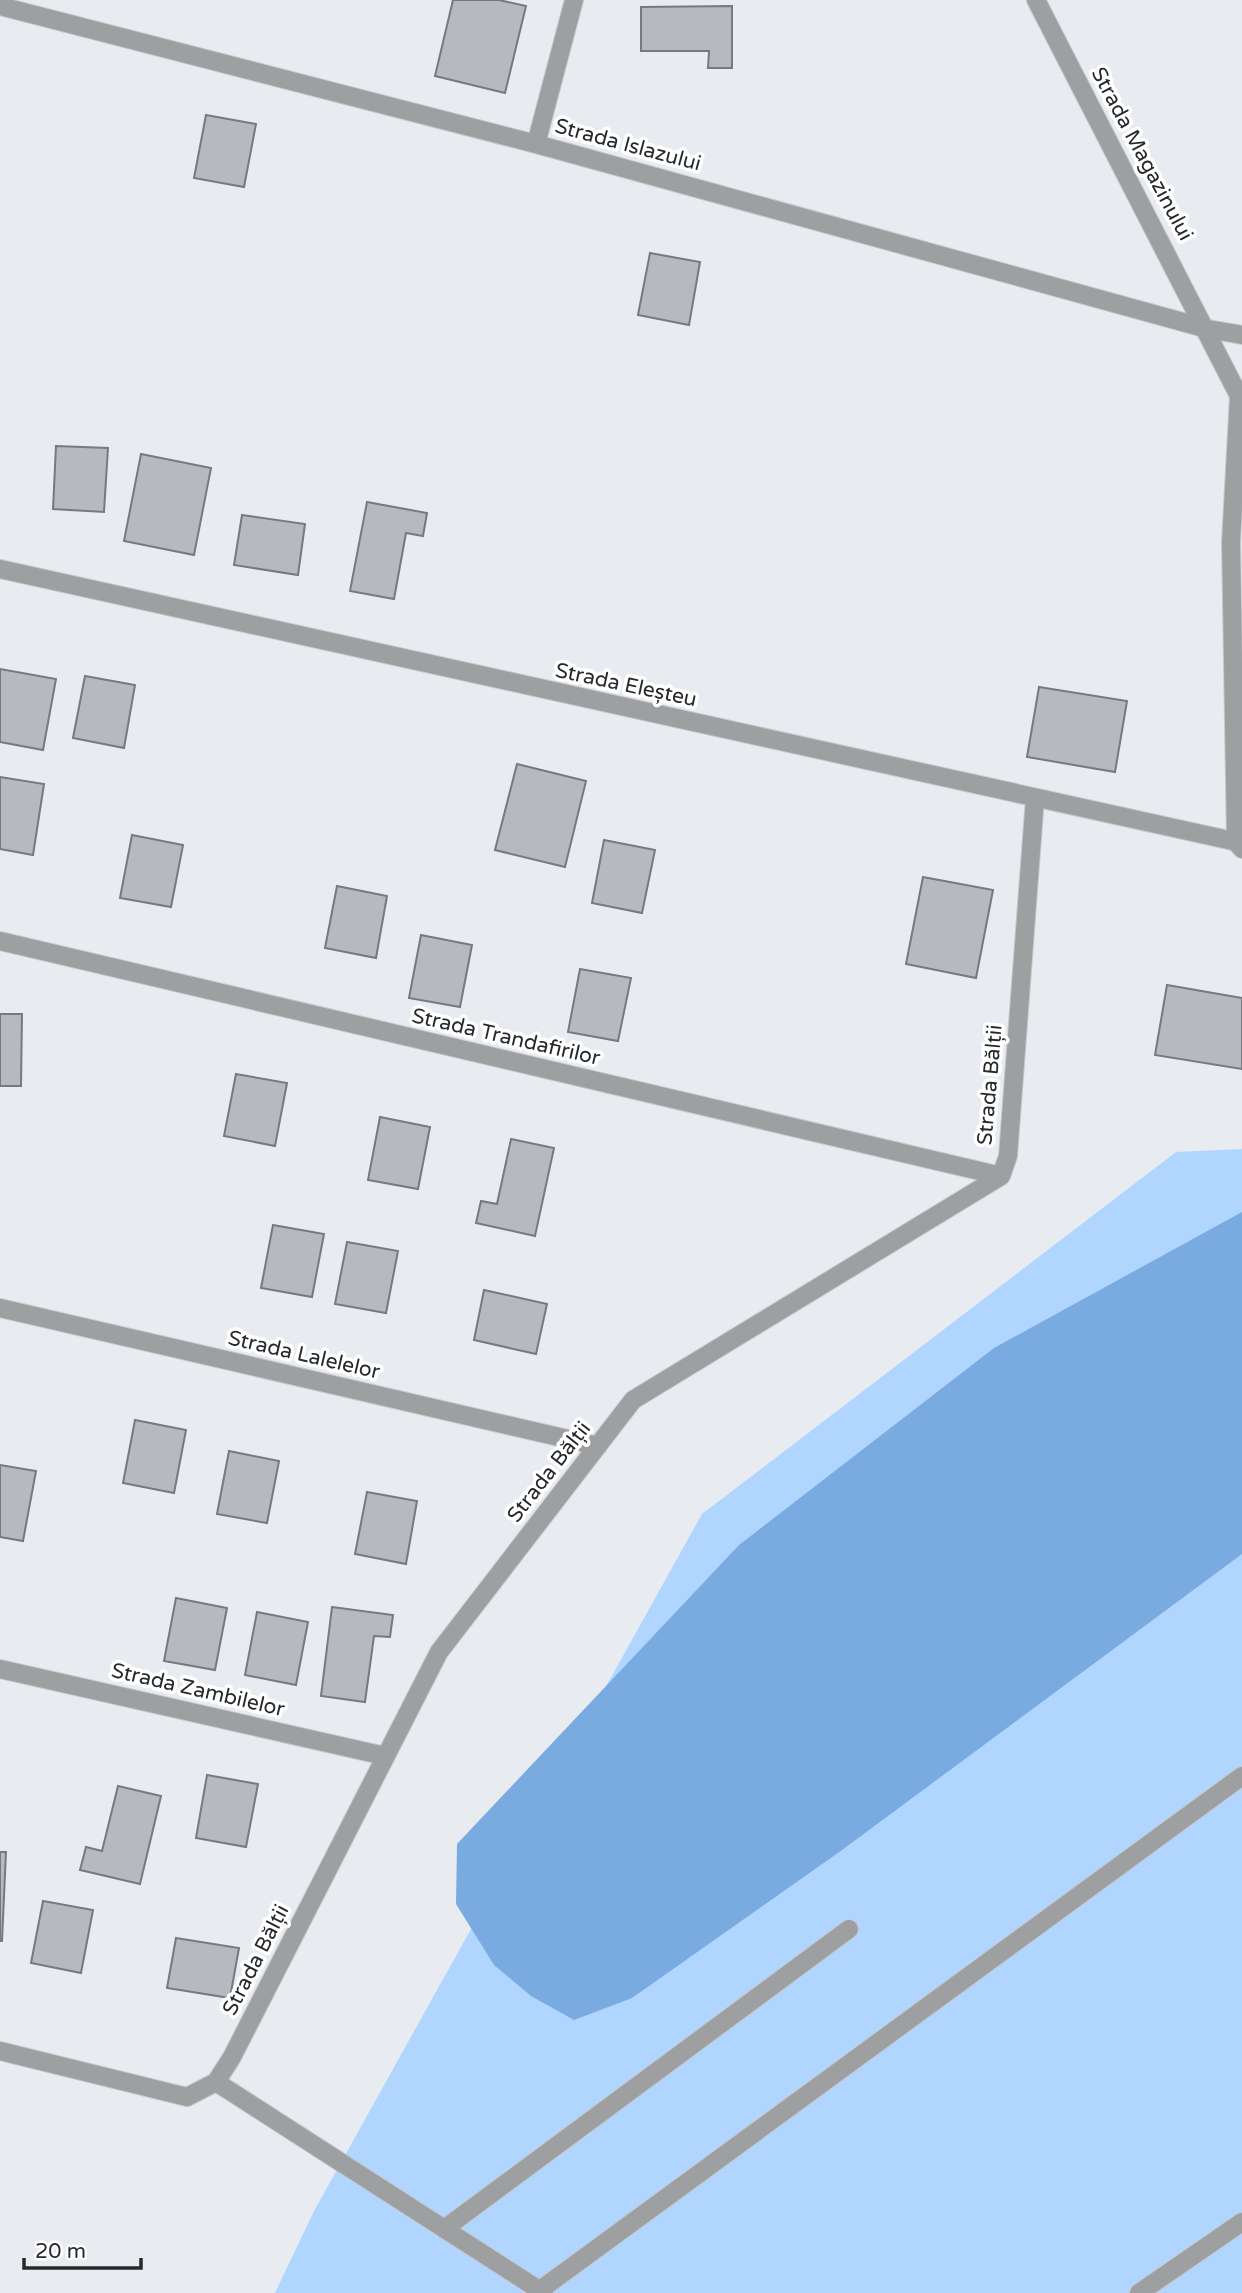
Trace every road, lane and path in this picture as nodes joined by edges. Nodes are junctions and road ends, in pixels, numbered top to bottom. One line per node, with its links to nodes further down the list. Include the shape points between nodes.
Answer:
1 (574, 0): 4 (street)
2 (1035, 0): 5 (street, Strada Magazinului)
3 (0, 6): 4 (street, Strada Islazului)
4 (536, 144): 5 (street, Strada Islazului)
5 (1208, 329): 6 (street, Strada Islazului); 9 (street, Strada Magazinului, via 1240,396 1231,542)
6 (1242, 335)
7 (0, 569): 8 (street, Strada Eleșteu)
8 (1035, 798): 9 (street, Strada Eleșteu); 11 (street, Strada Bălții, via 1008,1156)
9 (1240, 845)
10 (0, 941): 11 (street, Strada Trandafirilor)
11 (1001, 1177): 13 (street, Strada Bălții, via 633,1400)
12 (0, 1308): 13 (street, Strada Lalelelor)
13 (598, 1446): 15 (street, Strada Bălții, via 439,1652)
14 (0, 1669): 15 (street, Strada Zambilelor)
15 (386, 1756): 19 (street, Strada Bălții)
16 (1242, 1776): 22 (street)
17 (849, 1929): 21 (street)
18 (0, 2051): 19 (street, via 187,2097)
19 (216, 2081): 21 (street)
20 (1242, 2222): 23 (street)
21 (444, 2229): 22 (street)
22 (542, 2292)
23 (1139, 2293)

